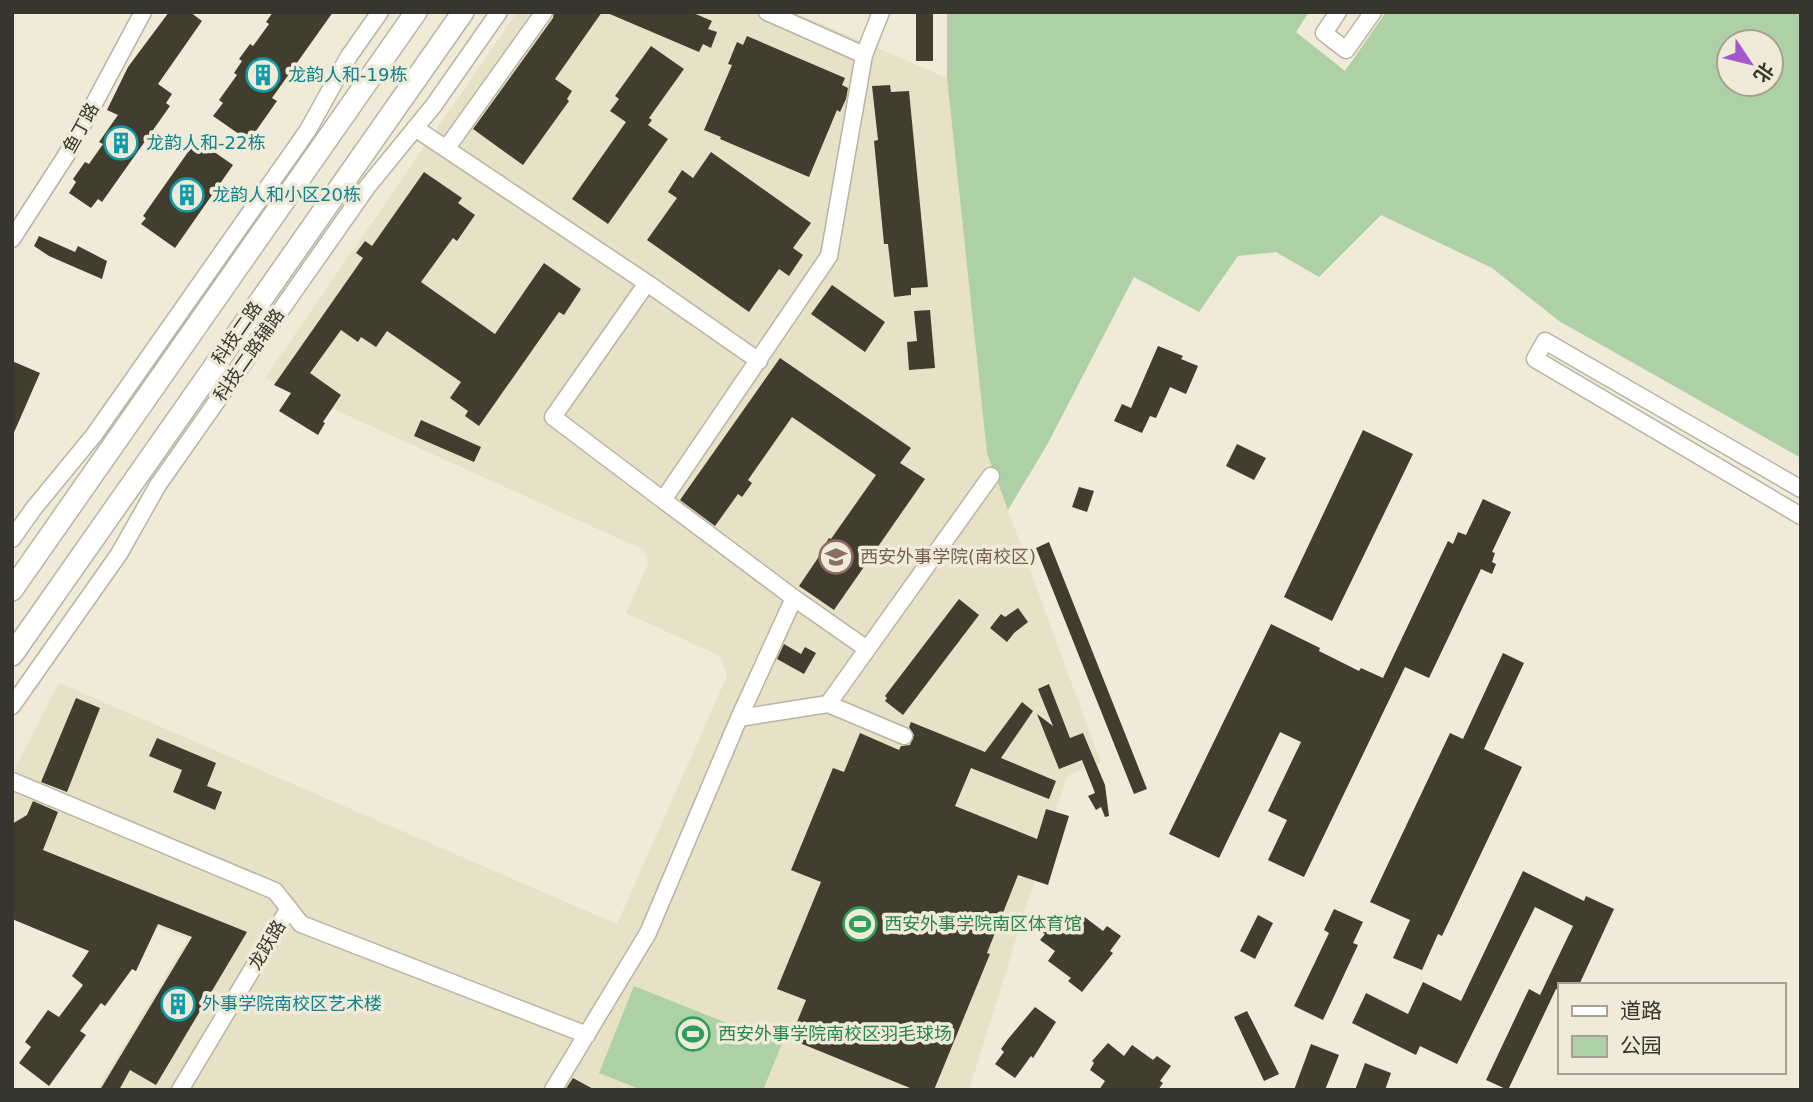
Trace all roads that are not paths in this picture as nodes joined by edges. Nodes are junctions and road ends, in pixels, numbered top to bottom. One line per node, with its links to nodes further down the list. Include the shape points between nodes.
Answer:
1 (143, 12): 14 (street, 鱼丁路, via 67,154)
2 (380, 12): 21 (street, via 349,56 308,130 94,435)
3 (416, 12): 22 (main road)
4 (463, 12): 25 (main road, 科技二路)
5 (499, 12): 12 (street, 科技二路辅路)
6 (544, 12): 13 (street)
7 (767, 12): 11 (street)
8 (881, 12): 11 (street)
9 (1338, 12): 10 (street, via 1324,33 1346,50)
10 (1373, 12)
11 (864, 55): 16 (street, via 829,256)
12 (415, 128): 13 (street); 27 (street, 科技二路辅路, via 368,186 158,485 119,554)
13 (446, 149): 15 (street)
14 (12, 239)
15 (647, 283): 16 (street); 19 (street, via 553,417)
16 (759, 361): 19 (street)
17 (991, 475): 24 (street)
18 (1801, 489): 20 (street, via 1545,341 1535,359)
19 (663, 500): 23 (street)
20 (1801, 516)
21 (12, 539)
22 (12, 590)
23 (794, 598): 24 (street); 28 (street)
24 (867, 649): 26 (street)
25 (12, 655)
26 (828, 704): 28 (street); 29 (street)
27 (12, 706)
28 (739, 718): 32 (street, via 648,933)
29 (904, 736)
30 (12, 781): 31 (street, via 275,891)
31 (289, 908): 32 (street, via 301,924); 33 (street, 龙跃路)
32 (586, 1035): 34 (street)
33 (180, 1090)
34 (553, 1090)

